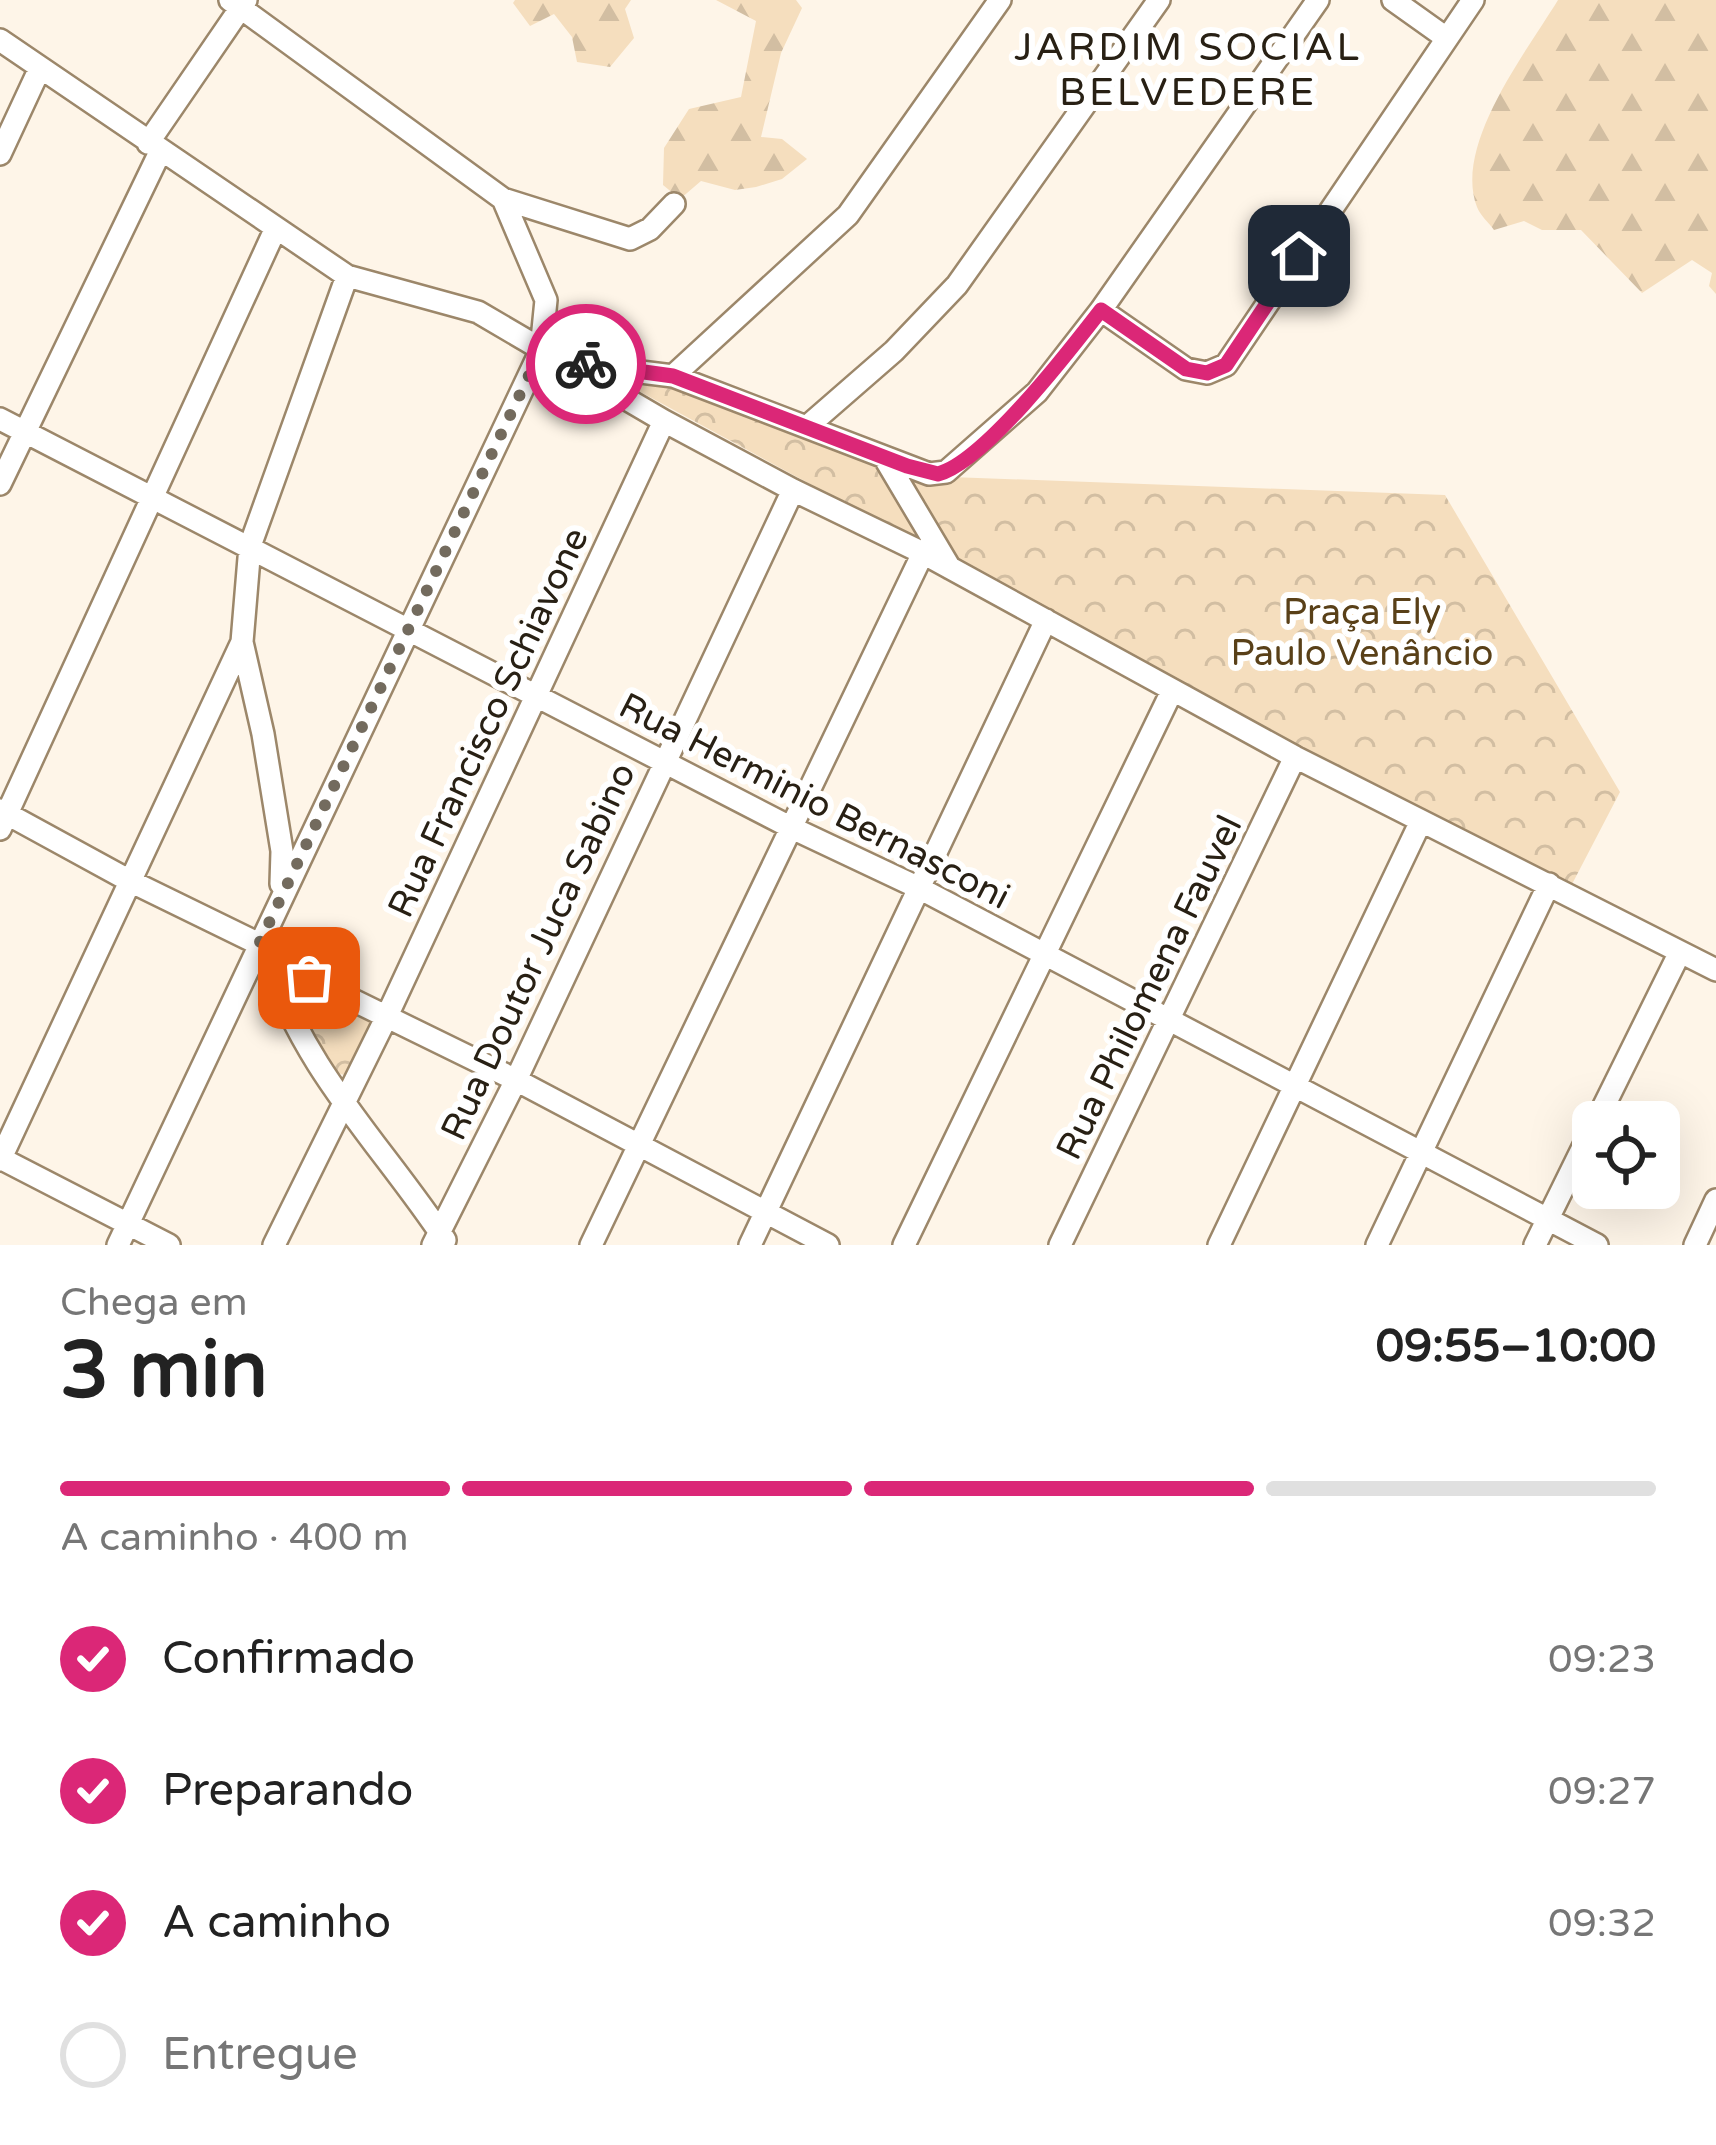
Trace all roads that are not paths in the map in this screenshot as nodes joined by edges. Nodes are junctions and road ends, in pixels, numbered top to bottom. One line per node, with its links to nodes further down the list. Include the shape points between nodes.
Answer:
1 (1000, 0): 19 (street, via 848,215)
2 (1159, 0): 22 (street, via 957,285)
3 (1318, 0): 16 (street)
4 (1394, 0): 7 (street)
5 (1472, 0): 7 (street)
6 (239, 3): 10 (street); 12 (street)
7 (1445, 37): 16 (street, via 1226,365 1207,373 1186,369)
8 (0, 40): 9 (street)
9 (40, 68): 10 (street); 11 (street)
10 (154, 146): 14 (street); 23 (street)
11 (0, 154)
12 (502, 200): 13 (street, via 630,239); 17 (street, via 546,301)
13 (674, 204)
14 (275, 230): 15 (street); 27 (street)
15 (347, 276): 17 (street, via 478,312); 28 (street)
16 (1101, 310): 24 (street, via 1037,392 946,472)
17 (541, 350): 18 (street); 32 (street)
18 (562, 362): 19 (street); 21 (street)
19 (673, 376): 22 (street)
20 (0, 419): 23 (street, Rua Herminio Bernasconi)
21 (664, 421): 26 (street); 35 (street, Rua Francisco Schiavone)
22 (809, 425): 24 (street)
23 (24, 432): 25 (street); 27 (street, Rua Herminio Bernasconi)
24 (884, 457): 30 (street)
25 (0, 484)
26 (793, 490): 29 (street); 37 (street, Rua Doutor Juca Sabino)
27 (154, 499): 28 (street, Rua Herminio Bernasconi); 38 (street)
28 (250, 545): 32 (street, Rua Herminio Bernasconi); 33 (street)
29 (922, 553): 30 (street); 40 (street)
30 (950, 568): 31 (street)
31 (1046, 620): 34 (street); 43 (street)
32 (409, 628): 35 (street, Rua Herminio Bernasconi); 44 (street)
33 (242, 642): 41 (street); 44 (street, via 282,851)
34 (1172, 691): 36 (street); 47 (street)
35 (536, 694): 37 (street, Rua Herminio Bernasconi); 49 (street, Rua Francisco Schiavone)
36 (1295, 757): 39 (street); 50 (street, Rua Philomena Fauvel)
37 (663, 761): 40 (street, Rua Herminio Bernasconi); 51 (street, Rua Doutor Juca Sabino)
38 (2, 818): 41 (street)
39 (1421, 821): 42 (street); 52 (street)
40 (792, 828): 43 (street, Rua Herminio Bernasconi); 55 (street)
41 (130, 881): 45 (street); 57 (street)
42 (1549, 884): 46 (street); 56 (street)
43 (917, 887): 47 (street, Rua Herminio Bernasconi); 60 (street)
44 (280, 897): 45 (street)
45 (264, 952): 49 (street); 54 (street, via 301,1034); 62 (street)
46 (1680, 952): 48 (street); 53 (street)
47 (1045, 954): 50 (street, Rua Herminio Bernasconi); 70 (street)
48 (1716, 970)
49 (387, 1016): 51 (street); 54 (street, Rua Francisco Schiavone)
50 (1170, 1019): 52 (street, Rua Herminio Bernasconi); 71 (street, Rua Philomena Fauvel)
51 (516, 1080): 55 (street); 63 (street, Rua Doutor Juca Sabino)
52 (1294, 1084): 56 (street, Rua Herminio Bernasconi); 72 (street)
53 (1606, 1101)
54 (345, 1102): 63 (street); 66 (street, Rua Francisco Schiavone)
55 (639, 1144): 60 (street); 67 (street)
56 (1422, 1151): 61 (street, Rua Herminio Bernasconi); 73 (street)
57 (0, 1159): 62 (street)
58 (1572, 1169): 61 (street)
59 (1716, 1201): 76 (street)
60 (766, 1211): 68 (street); 69 (street)
61 (1547, 1220): 74 (street); 75 (street, Rua Herminio Bernasconi)
62 (128, 1223): 64 (street); 65 (street)
63 (440, 1240)
64 (118, 1245)
65 (169, 1245)
66 (274, 1245)
67 (591, 1245)
68 (750, 1245)
69 (828, 1245)
70 (904, 1245)
71 (1060, 1245)
72 (1219, 1245)
73 (1377, 1245)
74 (1535, 1245)
75 (1597, 1245)
76 (1695, 1245)

